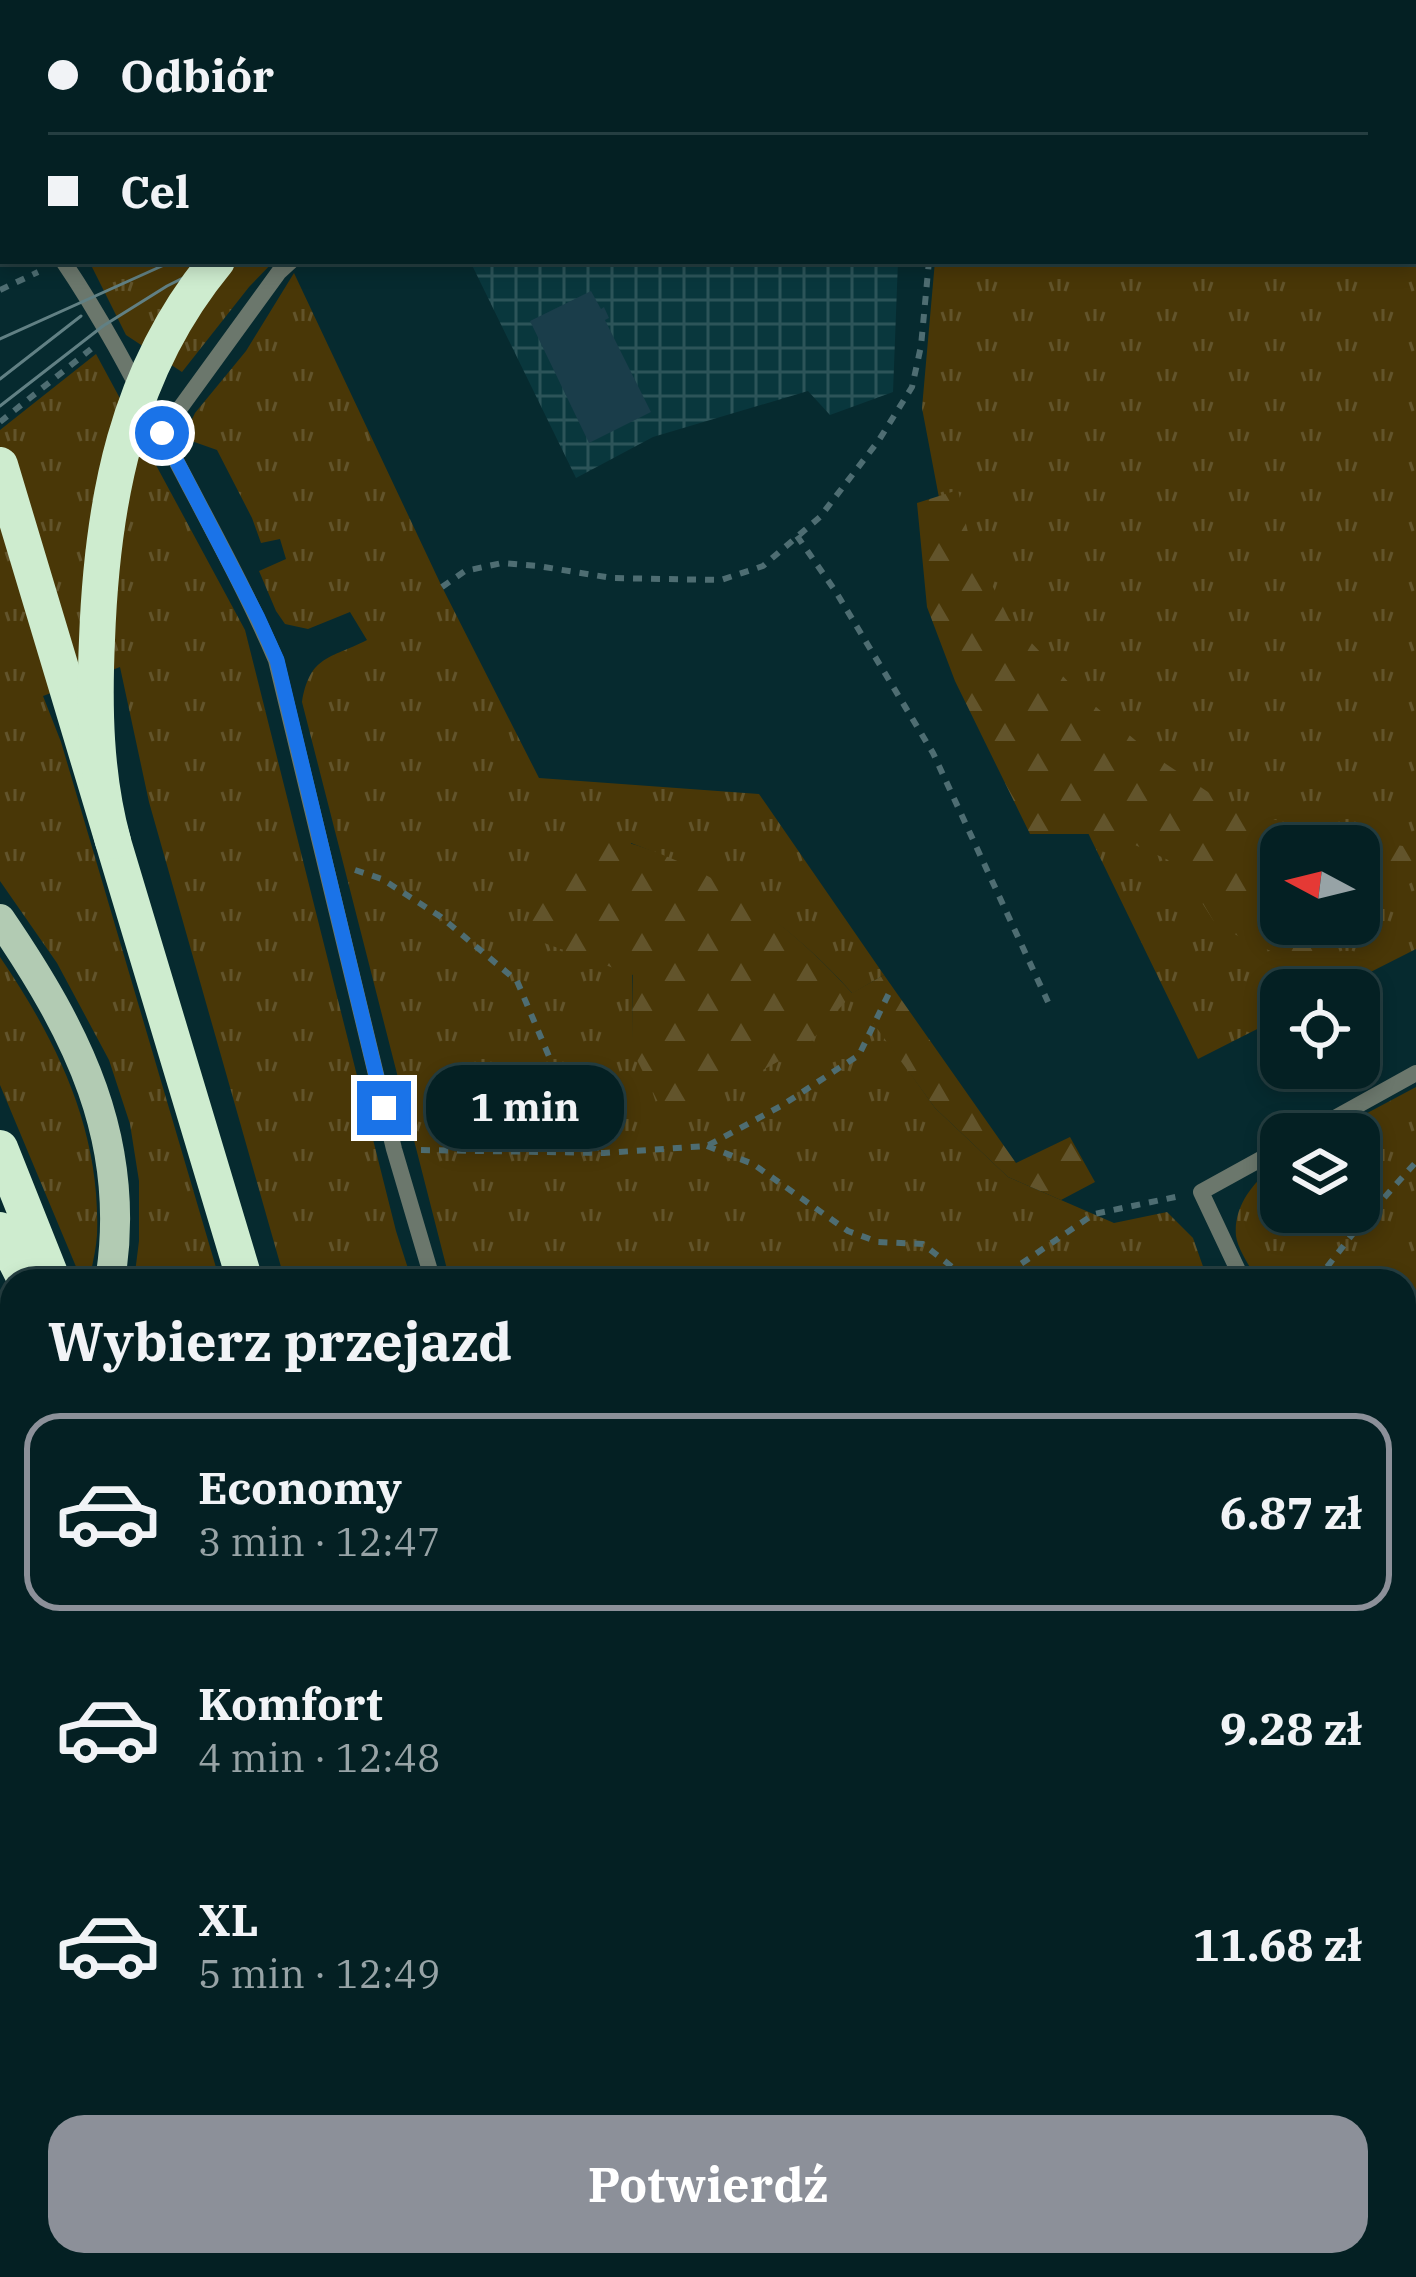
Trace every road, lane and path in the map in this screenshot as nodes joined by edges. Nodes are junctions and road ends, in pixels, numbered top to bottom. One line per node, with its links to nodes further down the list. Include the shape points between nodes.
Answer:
1 (57, 264): 6 (path)
2 (66, 264): 7 (lane)
3 (216, 264): 13 (highway, bridge, via 152,370 124,437 108,507 96,703)
4 (288, 264): 9 (lane)
5 (928, 264): 11 (path, via 912,387 820,517)
6 (0, 290)
7 (108, 335): 8 (path); 9 (lane)
8 (0, 422)
9 (162, 433): 14 (lane, via 277,660)
10 (0, 465): 13 (highway, bridge)
11 (797, 536): 12 (path, via 763,566 721,580 612,578 502,563); 17 (path, via 933,753)
12 (442, 587)
13 (113, 841): 31 (highway)
14 (322, 859): 22 (lane); 23 (path, via 382,879 517,982 579,1127)
15 (0, 919): 30 (main road, via 45,989 97,1100 115,1171)
16 (891, 989): 20 (path, via 859,1055)
17 (1048, 1002)
18 (1416, 1073): 19 (lane)
19 (1344, 1113)
20 (707, 1146): 23 (path); 33 (path, via 752,1164 848,1231 923,1244)
21 (0, 1148): 29 (highway)
22 (394, 1149): 23 (path); 32 (lane)
23 (604, 1153)
24 (1260, 1160): 26 (lane)
25 (1416, 1162): 36 (path)
26 (1201, 1192): 34 (path, via 1094,1214); 35 (lane)
27 (0, 1230): 28 (highway)
28 (20, 1269)
29 (48, 1269)
30 (112, 1269)
31 (241, 1269)
32 (429, 1269)
33 (955, 1269)
34 (1013, 1269)
35 (1237, 1269)
36 (1325, 1269)

